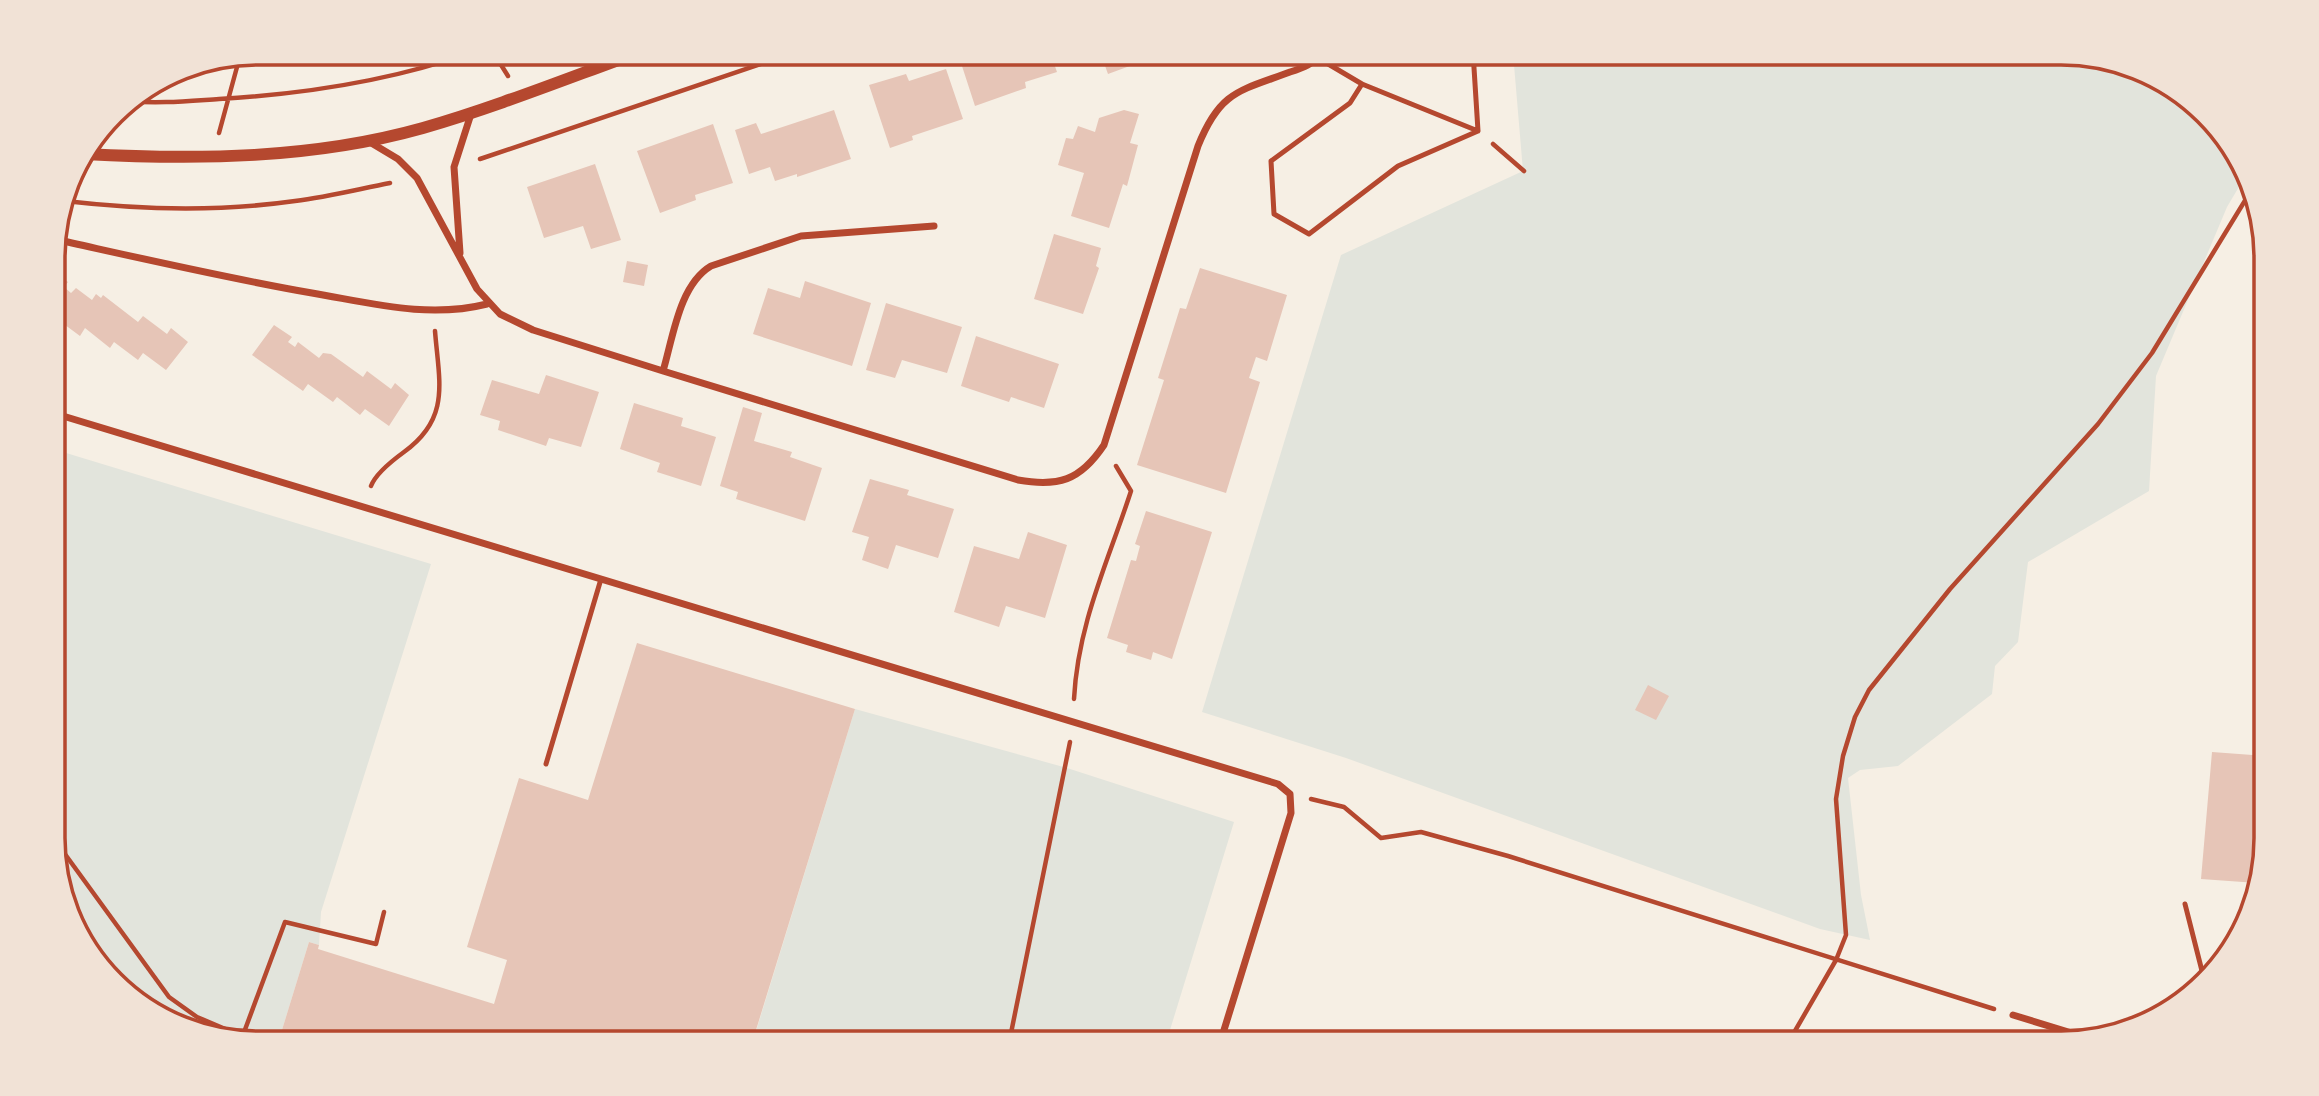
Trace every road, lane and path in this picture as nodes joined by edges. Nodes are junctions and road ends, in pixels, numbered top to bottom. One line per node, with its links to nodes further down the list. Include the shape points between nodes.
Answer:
1 (425, 65): 8 (path, via 352,85)
2 (603, 65): 10 (street)
3 (1307, 65): 22 (street, via 1230,96 1211,117 1104,445 1072,477 1044,485 1018,481)
4 (1334, 65): 7 (lane)
5 (1474, 65): 11 (lane)
6 (237, 66): 8 (path)
7 (1362, 84): 11 (lane); 11 (lane, via 1350,103 1270,161 1274,214 1309,234 1398,166)
8 (229, 99): 9 (path); 14 (path)
9 (144, 102)
10 (473, 111): 12 (street); 19 (street, via 454,167)
11 (1478, 131): 15 (path)
12 (368, 141): 14 (street); 19 (street, via 410,170)
13 (95, 154): 14 (street)
14 (213, 157)
15 (1524, 172)
16 (2245, 200): 31 (path, via 2137,374 2098,425 1950,589 1864,699 1843,756 1836,799 1846,935)
17 (934, 226): 22 (street, via 801,236 711,266 700,273 688,293)
18 (65, 241): 21 (street, via 263,284)
19 (460, 257): 20 (street)
20 (487, 303): 21 (street); 22 (street, via 517,324)
21 (434, 312): 24 (path, via 441,393 436,419 424,438 372,482)
22 (663, 370)
23 (65, 417): 24 (street)
24 (363, 506): 25 (street)
25 (601, 579): 26 (lane); 27 (street, via 1278,783)
26 (546, 764)
27 (1290, 794): 31 (path, via 1344,807 1381,838 1421,832); 36 (street, via 1291,813)
28 (66, 855): 34 (path, via 169,997 197,1017)
29 (2185, 904): 32 (lane)
30 (384, 912): 35 (path, via 376,944 285,922)
31 (1836, 960): 33 (path); 37 (path)
32 (2202, 970)
33 (2013, 1015): 38 (street)
34 (228, 1029)
35 (245, 1030)
36 (1224, 1031)
37 (1795, 1031)
38 (2065, 1031)

